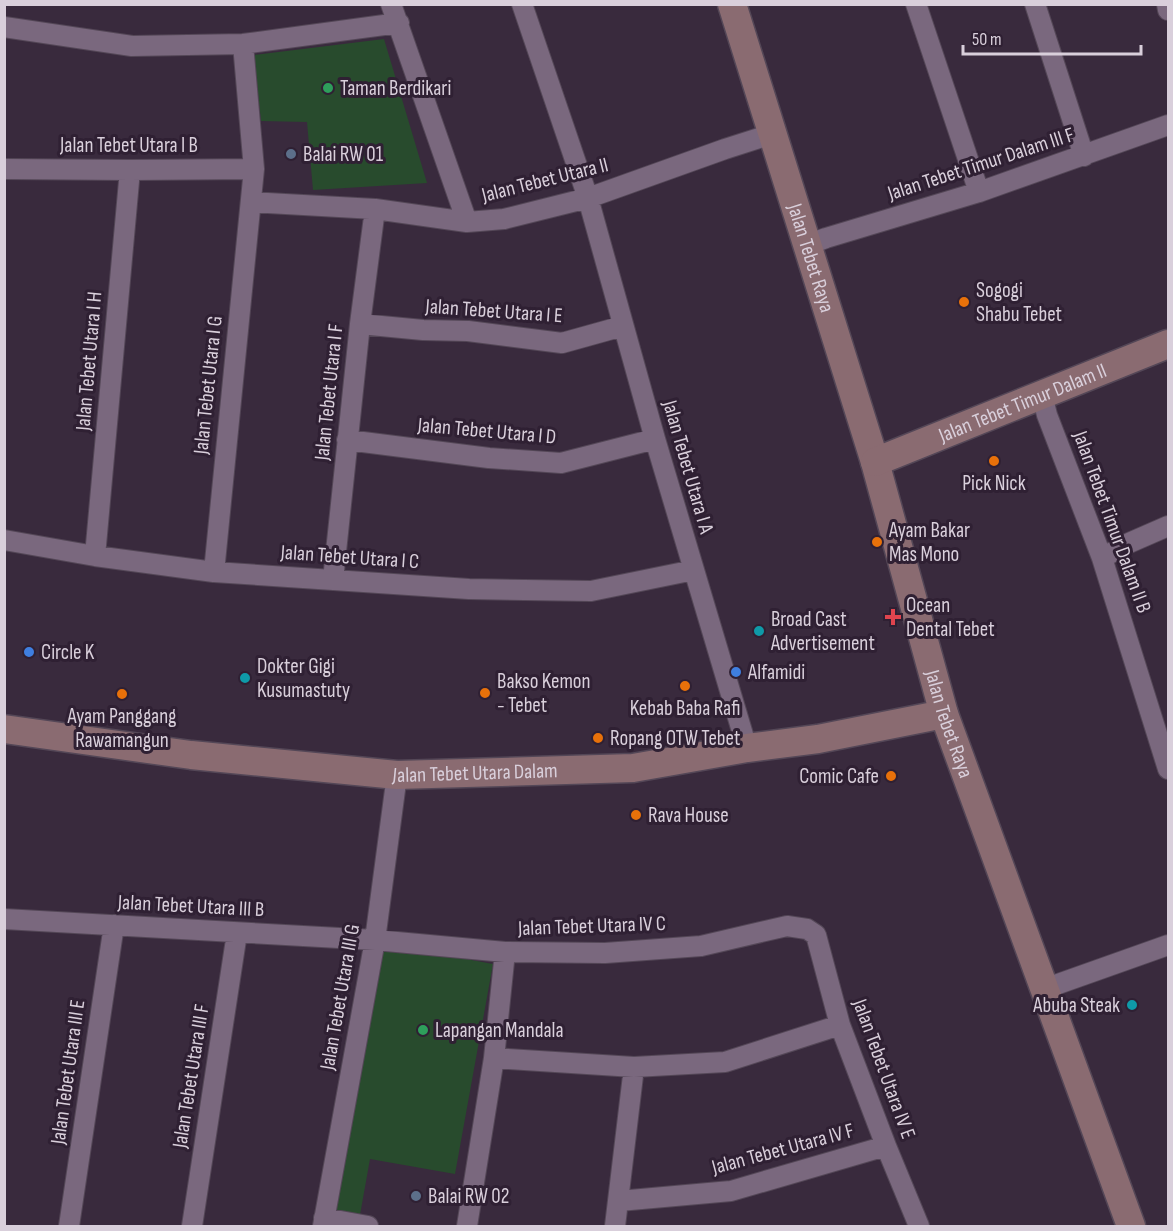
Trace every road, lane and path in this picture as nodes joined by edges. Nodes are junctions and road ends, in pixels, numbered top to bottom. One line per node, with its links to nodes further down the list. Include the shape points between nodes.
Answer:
1 (391, 4): 8 (street)
2 (522, 4): 18 (street, Jalan Tebet Utara I A)
3 (732, 4): 12 (main road, Jalan Tebet Raya)
4 (916, 4): 17 (street)
5 (1035, 4): 13 (street)
6 (1167, 4): 7 (street)
7 (1168, 10)
8 (399, 23): 10 (street); 21 (street)
9 (4, 27): 10 (street, via 132,46)
10 (243, 44): 15 (street, Jalan Tebet Utara I G)
11 (1168, 125): 13 (street, Jalan Tebet Timur Dalam III F)
12 (772, 134): 18 (street, Jalan Tebet Utara II); 22 (main road, Jalan Tebet Raya)
13 (1084, 156): 17 (street, Jalan Tebet Timur Dalam III F)
14 (4, 169): 16 (street, Jalan Tebet Utara I B)
15 (254, 169): 16 (street, Jalan Tebet Utara I B); 19 (street, Jalan Tebet Utara I G)
16 (130, 170): 32 (street, Jalan Tebet Utara I H)
17 (979, 192): 22 (street, Jalan Tebet Timur Dalam III F)
18 (588, 198): 21 (street, Jalan Tebet Utara II, via 504,219); 24 (street, Jalan Tebet Utara I A)
19 (251, 202): 20 (street, Jalan Tebet Utara II); 35 (street, Jalan Tebet Utara I G)
20 (375, 209): 21 (street, Jalan Tebet Utara II); 23 (street, Jalan Tebet Utara I F)
21 (467, 222)
22 (807, 245): 29 (main road, Jalan Tebet Raya)
23 (360, 324): 24 (street, Jalan Tebet Utara I E, via 468,331 562,343); 28 (street, Jalan Tebet Utara I F)
24 (623, 326): 27 (street, Jalan Tebet Utara I A)
25 (1168, 344): 26 (main road, Jalan Tebet Timur Dalam II)
26 (1042, 396): 29 (main road, Jalan Tebet Timur Dalam II); 33 (street, Jalan Tebet Timur Dalam II B)
27 (655, 439): 28 (street, Jalan Tebet Utara I D, via 561,463); 34 (street, Jalan Tebet Utara I A)
28 (348, 440): 36 (street, Jalan Tebet Utara I F)
29 (875, 462): 37 (main road, Jalan Tebet Raya)
30 (1168, 526): 33 (street)
31 (4, 540): 32 (street, Jalan Tebet Utara I C)
32 (95, 556): 35 (street, Jalan Tebet Utara I C)
33 (1102, 558): 40 (street, Jalan Tebet Timur Dalam II B)
34 (693, 570): 36 (street, Jalan Tebet Utara I C, via 591,591 469,589); 39 (street, Jalan Tebet Utara I A)
35 (214, 572): 36 (street, Jalan Tebet Utara I C)
36 (333, 580)
37 (944, 714): 39 (main road, Jalan Tebet Utara Dalam, via 818,739); 49 (main road, Jalan Tebet Raya)
38 (4, 729): 41 (main road, Jalan Tebet Utara Dalam, via 191,755)
39 (747, 748): 41 (main road, Jalan Tebet Utara Dalam, via 633,768)
40 (1168, 769)
41 (397, 775): 46 (street, Jalan Tebet Utara III G)
42 (4, 919): 43 (street, Jalan Tebet Utara III B)
43 (114, 925): 45 (street, Jalan Tebet Utara III B); 56 (street, Jalan Tebet Utara III E)
44 (807, 929): 48 (street, Jalan Tebet Utara IV C, via 787,926 677,948 605,953); 50 (street, Jalan Tebet Utara IV E, via 816,935)
45 (237, 933): 46 (street, Jalan Tebet Utara III B); 57 (street, Jalan Tebet Utara III F)
46 (375, 940): 48 (street, Jalan Tebet Utara IV C); 55 (street, Jalan Tebet Utara III G)
47 (1168, 945): 49 (street)
48 (505, 952): 51 (street)
49 (1044, 989): 62 (main road, Jalan Tebet Raya)
50 (840, 1025): 52 (street, via 724,1062); 53 (street, Jalan Tebet Utara IV E)
51 (494, 1058): 52 (street); 59 (street)
52 (634, 1067): 54 (street)
53 (886, 1146): 54 (street, Jalan Tebet Utara IV F, via 731,1191); 61 (street, Jalan Tebet Utara IV E)
54 (619, 1201): 60 (street)
55 (324, 1222): 58 (street)
56 (69, 1227)
57 (192, 1227)
58 (368, 1227)
59 (467, 1227)
60 (615, 1227)
61 (919, 1227)
62 (1131, 1227)

